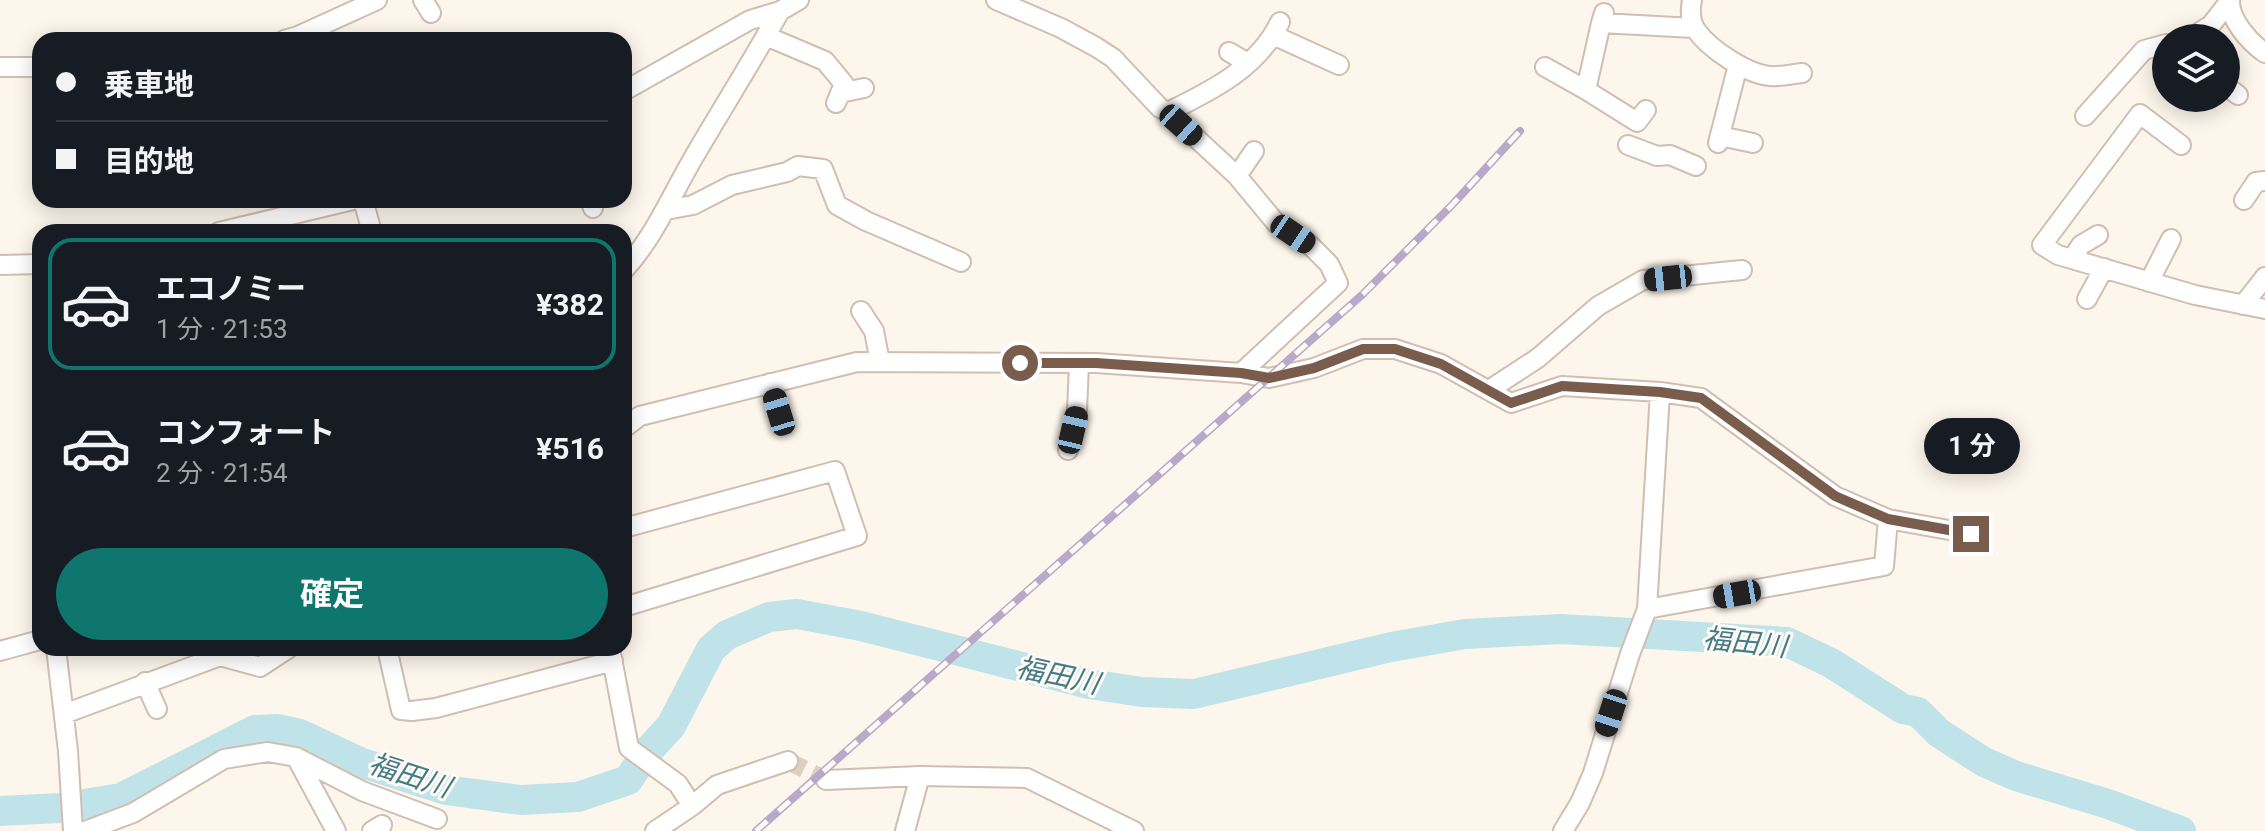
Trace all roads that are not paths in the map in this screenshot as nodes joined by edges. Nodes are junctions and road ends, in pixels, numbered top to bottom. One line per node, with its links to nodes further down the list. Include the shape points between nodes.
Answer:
1 (377, 0): 9 (street)
2 (799, 0): 6 (street)
3 (996, 0): 24 (street, via 1113,58)
4 (1692, 0): 8 (street)
5 (2229, 1): 7 (street); 13 (street, via 2232,17)
6 (780, 11): 10 (street); 21 (street, via 750,20)
7 (2212, 24)
8 (1694, 28): 16 (street); 23 (street, via 1603,18)
9 (307, 32)
10 (766, 36): 22 (street, via 825,61 844,84 838,98); 34 (street)
11 (2152, 48): 25 (street, via 2144,50)
12 (1229, 52): 14 (street)
13 (2265, 53)
14 (1248, 63): 15 (street, via 1276,29); 24 (street, via 1206,94)
15 (1339, 65)
16 (1738, 65): 20 (street, via 1769,76); 26 (street, via 1719,140)
17 (0, 67): 18 (street)
18 (32, 67)
19 (1545, 67): 23 (street)
20 (1802, 73)
21 (632, 86)
22 (864, 88)
23 (1586, 90): 29 (street, via 1642,116 1627,147)
24 (1168, 112): 30 (street)
25 (2085, 116)
26 (1753, 143)
27 (2181, 145): 38 (street, via 2140,114 2042,245)
28 (1254, 151): 30 (street)
29 (1696, 166)
30 (1237, 176): 53 (street, via 1276,223 1329,264 1338,283)
31 (2265, 181): 32 (street, via 2256,182)
32 (2244, 200)
33 (320, 208): 35 (street)
34 (666, 210): 39 (street); 40 (street, via 798,166 823,169 837,205)
35 (252, 224)
36 (2098, 235): 38 (street, via 2081,245)
37 (2171, 239): 46 (street)
38 (2072, 259): 43 (street)
39 (632, 261)
40 (961, 262)
41 (32, 264): 42 (street)
42 (0, 265)
43 (2104, 268): 46 (street); 47 (street)
44 (1742, 270): 55 (street, via 1643,280 1598,306 1538,358)
45 (2265, 277): 48 (street)
46 (2149, 282): 48 (street)
47 (2087, 299)
48 (2243, 305): 49 (street)
49 (2265, 309)
50 (861, 311): 51 (street, via 874,331)
51 (880, 362): 52 (street); 54 (street, via 857,362)
52 (1079, 363): 53 (street); 59 (street, via 1077,411)
53 (1241, 373): 55 (street, via 1269,378 1363,349 1395,349 1441,364)
54 (770, 383): 57 (street); 58 (street)
55 (1489, 390): 56 (street, via 1511,403 1562,386)
56 (1660, 392): 60 (street, via 1701,398 1835,496); 64 (street)
57 (779, 412)
58 (632, 422)
59 (1068, 450)
60 (1888, 519): 62 (street); 64 (street, via 1884,566)
61 (632, 526): 63 (street, via 835,471 857,536)
62 (1971, 534)
63 (632, 605)
64 (1647, 609): 89 (street, via 1593,773)
65 (32, 642): 66 (street)
66 (0, 651)
67 (57, 656): 76 (street)
68 (220, 656): 70 (street, via 260,667)
69 (220, 656): 74 (street)
70 (277, 656)
71 (389, 656): 72 (street, via 401,710 412,711)
72 (609, 656)
73 (612, 656): 81 (street, via 629,748 678,784)
74 (145, 682): 75 (street); 76 (street)
75 (157, 709)
76 (64, 714): 83 (street)
77 (296, 757): 82 (street, via 362,791); 84 (street, via 268,752 224,759 133,813); 85 (street)
78 (788, 761): 81 (street, via 717,785)
79 (920, 776): 80 (street); 87 (street); 88 (street, via 1027,778)
80 (826, 780)
81 (692, 806): 86 (street)
82 (437, 819)
83 (73, 831)
84 (85, 831)
85 (336, 831)
86 (655, 831)
87 (905, 831)
88 (1132, 831)
89 (1563, 831)

